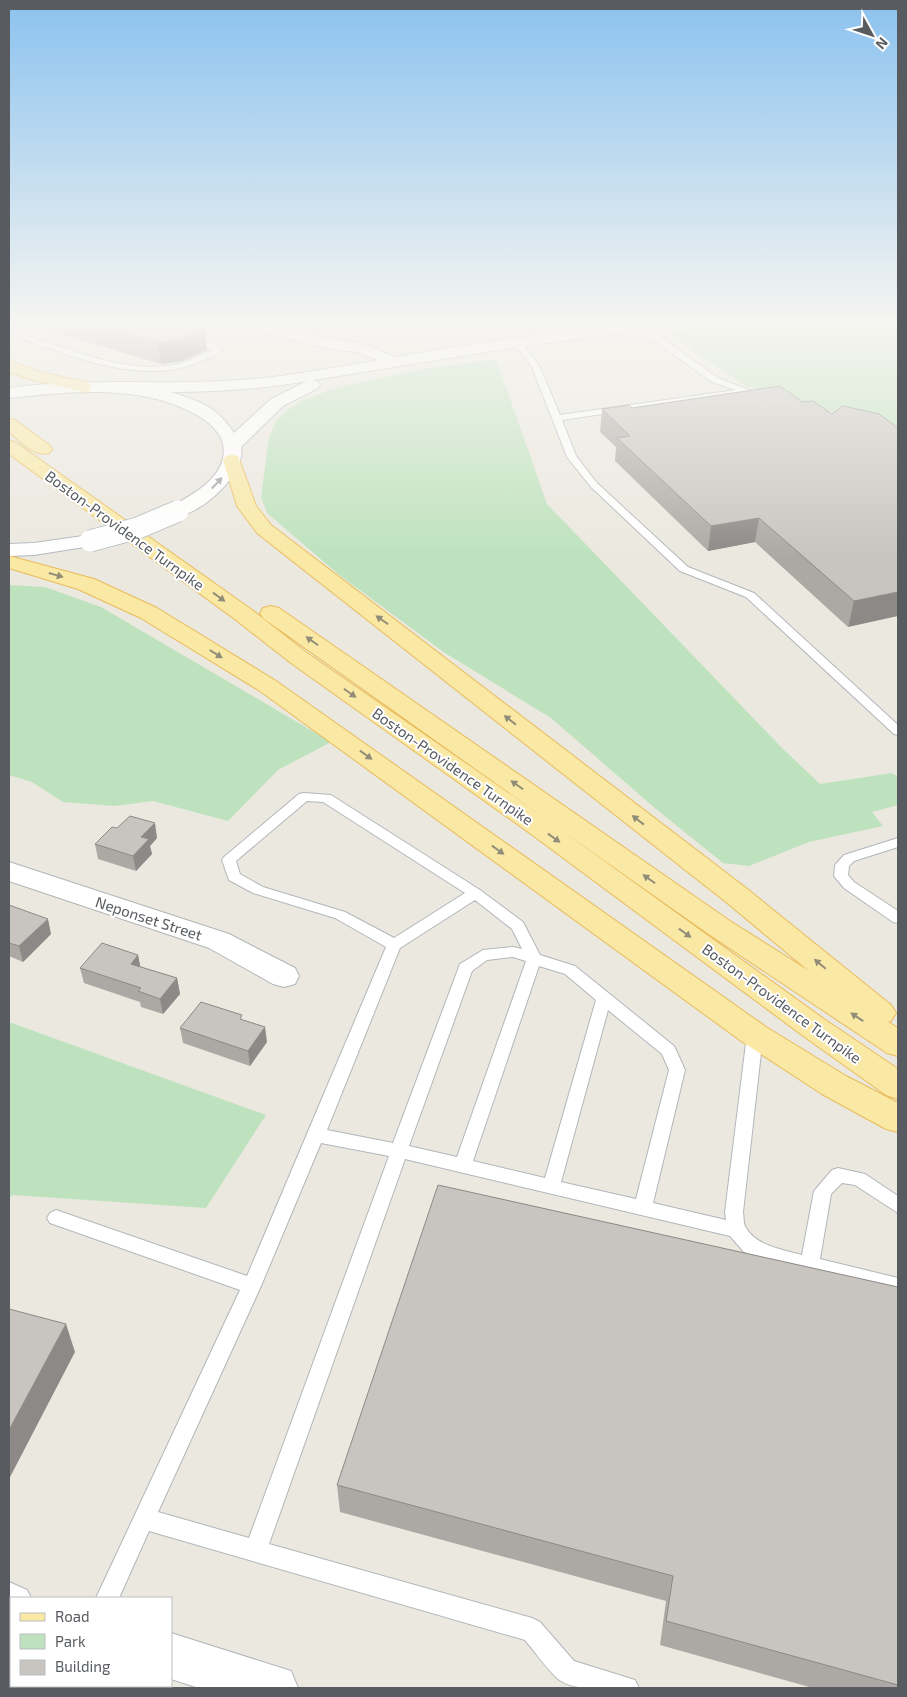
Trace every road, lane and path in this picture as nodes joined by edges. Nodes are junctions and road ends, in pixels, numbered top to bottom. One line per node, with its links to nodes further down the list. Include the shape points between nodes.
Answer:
1 (177, 400): 8 (main road, via 216,419 228,432)
2 (277, 400): 8 (main road, via 266,409)
3 (550, 400): 5 (lane)
4 (681, 400): 5 (lane)
5 (557, 418): 11 (lane, via 572,457 594,485 646,534 684,568 750,595)
6 (9, 424): 22 (main road, Boston-Providence Turnpike, one-way to 6, via 720,928 169,541)
7 (9, 446): 23 (main road, Boston-Providence Turnpike, one-way to 23, via 299,658)
8 (233, 453): 9 (main road, one-way to 8, bridge, via 90,540 138,528 178,511 214,487 226,472); 20 (main road, one-way to 8, via 736,895 264,529 244,503)
9 (9, 550)
10 (9, 562): 21 (main road, one-way to 21, via 86,584 149,612 268,686)
11 (898, 731)
12 (898, 842): 15 (lane, via 849,858 842,865 841,876)
13 (9, 871): 18 (main road, Neponset Street, via 219,941)
14 (475, 893): 16 (lane); 16 (lane, via 326,798 304,797 229,860 234,877 258,890 340,915); 17 (lane, via 518,926)
15 (898, 918)
16 (394, 945): 25 (lane)
17 (534, 959): 19 (lane, via 570,970); 26 (lane, via 513,952 483,955 465,968); 27 (lane)
18 (284, 976)
19 (604, 998): 28 (lane); 30 (lane, via 668,1050 677,1070)
20 (898, 1029)
21 (755, 1035): 24 (main road, via 834,1085); 32 (lane, via 734,1212)
22 (898, 1044)
23 (898, 1086)
24 (898, 1119)
25 (316, 1135): 26 (lane); 34 (lane)
26 (400, 1151): 27 (lane); 37 (lane)
27 (463, 1166): 28 (lane)
28 (551, 1187): 30 (lane)
29 (898, 1205): 33 (lane, via 859,1179 838,1175 823,1191)
30 (644, 1208): 32 (lane)
31 (56, 1218): 34 (lane)
32 (736, 1230): 33 (lane, via 751,1246 777,1257)
33 (810, 1264): 35 (lane)
34 (252, 1286): 36 (lane)
35 (898, 1286)
36 (144, 1520): 37 (lane); 38 (lane)
37 (255, 1551): 41 (lane, via 532,1630 567,1671)
38 (107, 1597)
39 (172, 1656): 40 (main road)
40 (263, 1687)
41 (627, 1688)

